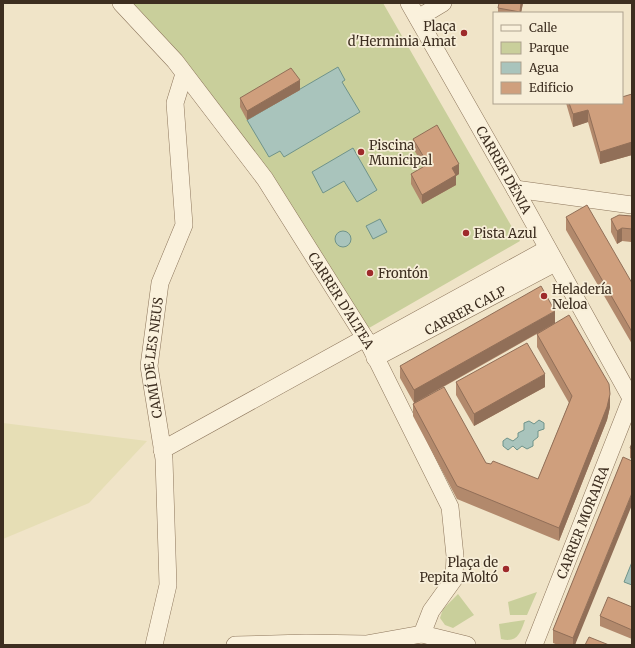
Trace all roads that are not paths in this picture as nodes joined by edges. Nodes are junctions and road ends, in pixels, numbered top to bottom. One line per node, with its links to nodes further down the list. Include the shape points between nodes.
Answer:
1 (121, 3): 5 (street, CARRER D'ALTEA)
2 (408, 3): 4 (street, CARRER DÉNIA)
3 (443, 3): 4 (street)
4 (418, 18): 6 (street, CARRER DÉNIA)
5 (184, 74): 9 (street, CARRER D'ALTEA, via 265,179); 11 (street, CAMÍ DE LES NEUS, via 175,103 184,225 160,283 149,366)
6 (515, 189): 7 (street); 8 (street, CARRER DÉNIA)
7 (632, 205)
8 (551, 256): 9 (street, CARRER CALP); 10 (street, CARRER DÉNIA)
9 (370, 348): 11 (street, CARRER CALP); 12 (street, CARRER D'ALTEA, via 450,507 455,556 454,579 431,610)
10 (631, 400): 16 (street, CARRER MORAIRA)
11 (162, 450): 13 (street, CAMÍ DE LES NEUS, via 168,585)
12 (422, 634): 14 (street, via 366,644); 15 (street)
13 (154, 645)
14 (235, 645)
15 (467, 645)
16 (534, 645)

